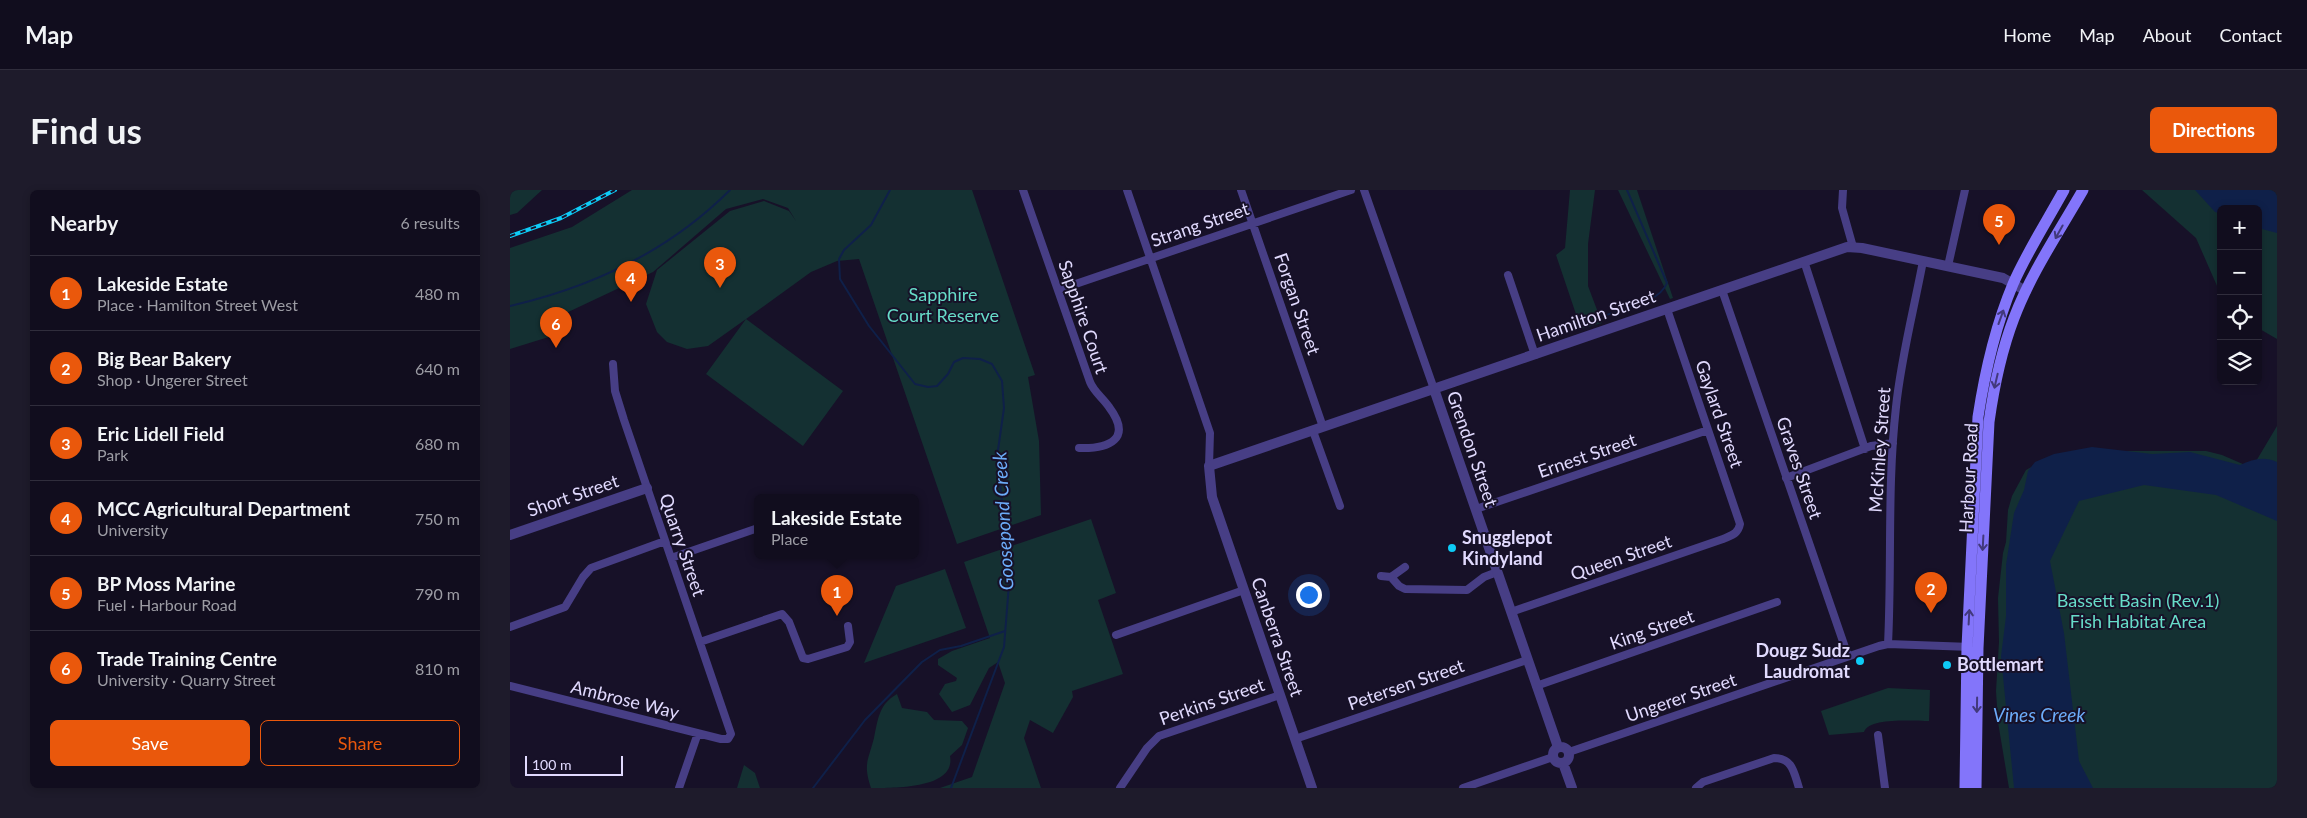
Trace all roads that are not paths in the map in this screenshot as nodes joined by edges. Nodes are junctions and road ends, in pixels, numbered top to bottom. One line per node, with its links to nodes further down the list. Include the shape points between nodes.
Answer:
1 (1023, 190): 18 (street, Sapphire Court)
2 (1127, 190): 12 (street)
3 (1241, 190): 10 (street, Forgan Street)
4 (1352, 190): 10 (street, Strang Street)
5 (1364, 190): 24 (street, Grendon Street)
6 (1843, 190): 11 (street, via 1842,208)
7 (1965, 190): 15 (street)
8 (2064, 190): 17 (main road, Harbour Road)
9 (2083, 190): 20 (main road, Harbour Road, one-way to 20)
10 (1253, 223): 12 (street, Strang Street); 25 (street, Forgan Street)
11 (1853, 247): 13 (street, Hamilton Street); 14 (street, Hamilton Street)
12 (1150, 258): 18 (street, Strang Street); 30 (street, via 1210,433)
13 (1923, 261): 15 (street, Hamilton Street); 27 (street, McKinley Street, via 1900,375)
14 (1804, 262): 19 (street, Hamilton Street); 29 (street)
15 (1948, 266): 17 (street, Hamilton Street, via 2003,278)
16 (1508, 275): 22 (street)
17 (2013, 284): 20 (street, Hamilton Street); 52 (main road, Harbour Road, one-way to 17, via 1978,417 1989,352)
18 (1058, 290): 28 (street, Sapphire Court, via 1090,382 1111,408 1119,431 1112,442 1095,448)
19 (1722, 290): 21 (street, Hamilton Street); 31 (street, Graves Street)
20 (2026, 292): 52 (main road, Harbour Road, one-way to 52, via 2003,351 1993,395)
21 (1667, 309): 22 (street, Hamilton Street); 26 (street, Gaylard Street)
22 (1535, 355): 24 (street, Hamilton Street)
23 (613, 364): 32 (street, Quarry Street, via 615,392)
24 (1434, 389): 25 (street, Hamilton Street); 34 (street, Grendon Street)
25 (1318, 429): 30 (street, Hamilton Street); 33 (street, Forgan Street)
26 (1708, 430): 34 (street, Ernest Street); 36 (street, Gaylard Street, via 1740,524)
27 (1893, 443): 29 (street); 51 (street, McKinley Street)
28 (1079, 448)
29 (1865, 449): 31 (street)
30 (1209, 466): 44 (street, Canberra Street, via 1212,497)
31 (1786, 478): 53 (street, Graves Street)
32 (647, 488): 37 (street, Short Street); 38 (street, Quarry Street)
33 (1340, 506)
34 (1476, 510): 41 (street, Grendon Street)
35 (754, 529): 39 (street)
36 (1739, 530): 46 (street, Queen Street, via 1723,539)
37 (510, 535)
38 (665, 541): 39 (street, Quarry Street); 48 (street, via 591,568 565,607)
39 (671, 558): 50 (street, Quarry Street)
40 (1405, 567): 43 (street)
41 (1497, 572): 43 (street, via 1461,591 1406,588 1399,586); 46 (street, Grendon Street)
42 (1381, 576): 43 (street)
43 (1391, 577)
44 (1244, 590): 49 (street); 57 (street, Canberra Street)
45 (1777, 602): 56 (street, King Street)
46 (1511, 612): 54 (street, Grendon Street)
47 (848, 626): 50 (street, via 850,642 847,646 808,659 803,658 782,614)
48 (510, 627)
49 (1116, 635)
50 (700, 642): 59 (street, Quarry Street)
51 (1888, 644): 52 (street, Ungerer Street); 53 (street, Ungerer Street)
52 (1973, 647): 74 (main road, Harbour Road); 75 (main road, Harbour Road, one-way to 75)
53 (1848, 656): 63 (street, Ungerer Street)
54 (1527, 660): 56 (street, Grendon Street); 61 (street, Petersen Street)
55 (510, 686): 58 (street, Ambrose Way)
56 (1536, 686): 62 (street, Grendon Street)
57 (1280, 695): 61 (street, Canberra Street); 67 (street, Perkins Street, via 1159,736)
58 (698, 733): 59 (street, Ambrose Way, via 726,739); 66 (street)
59 (731, 734)
60 (1878, 735): 73 (street)
61 (1295, 739): 68 (street, Canberra Street)
62 (1558, 747): 63 (street); 64 (street)
63 (1569, 752): 65 (street, via 1569,758)
64 (1553, 758): 65 (street); 69 (street)
65 (1563, 763): 70 (street)
66 (679, 788)
67 (1120, 788)
68 (1312, 788)
69 (1463, 788)
70 (1572, 788)
71 (1696, 788): 72 (street, via 1703,782 1774,758 1786,759)
72 (1799, 788)
73 (1885, 788)
74 (1965, 788)
75 (1976, 788)

